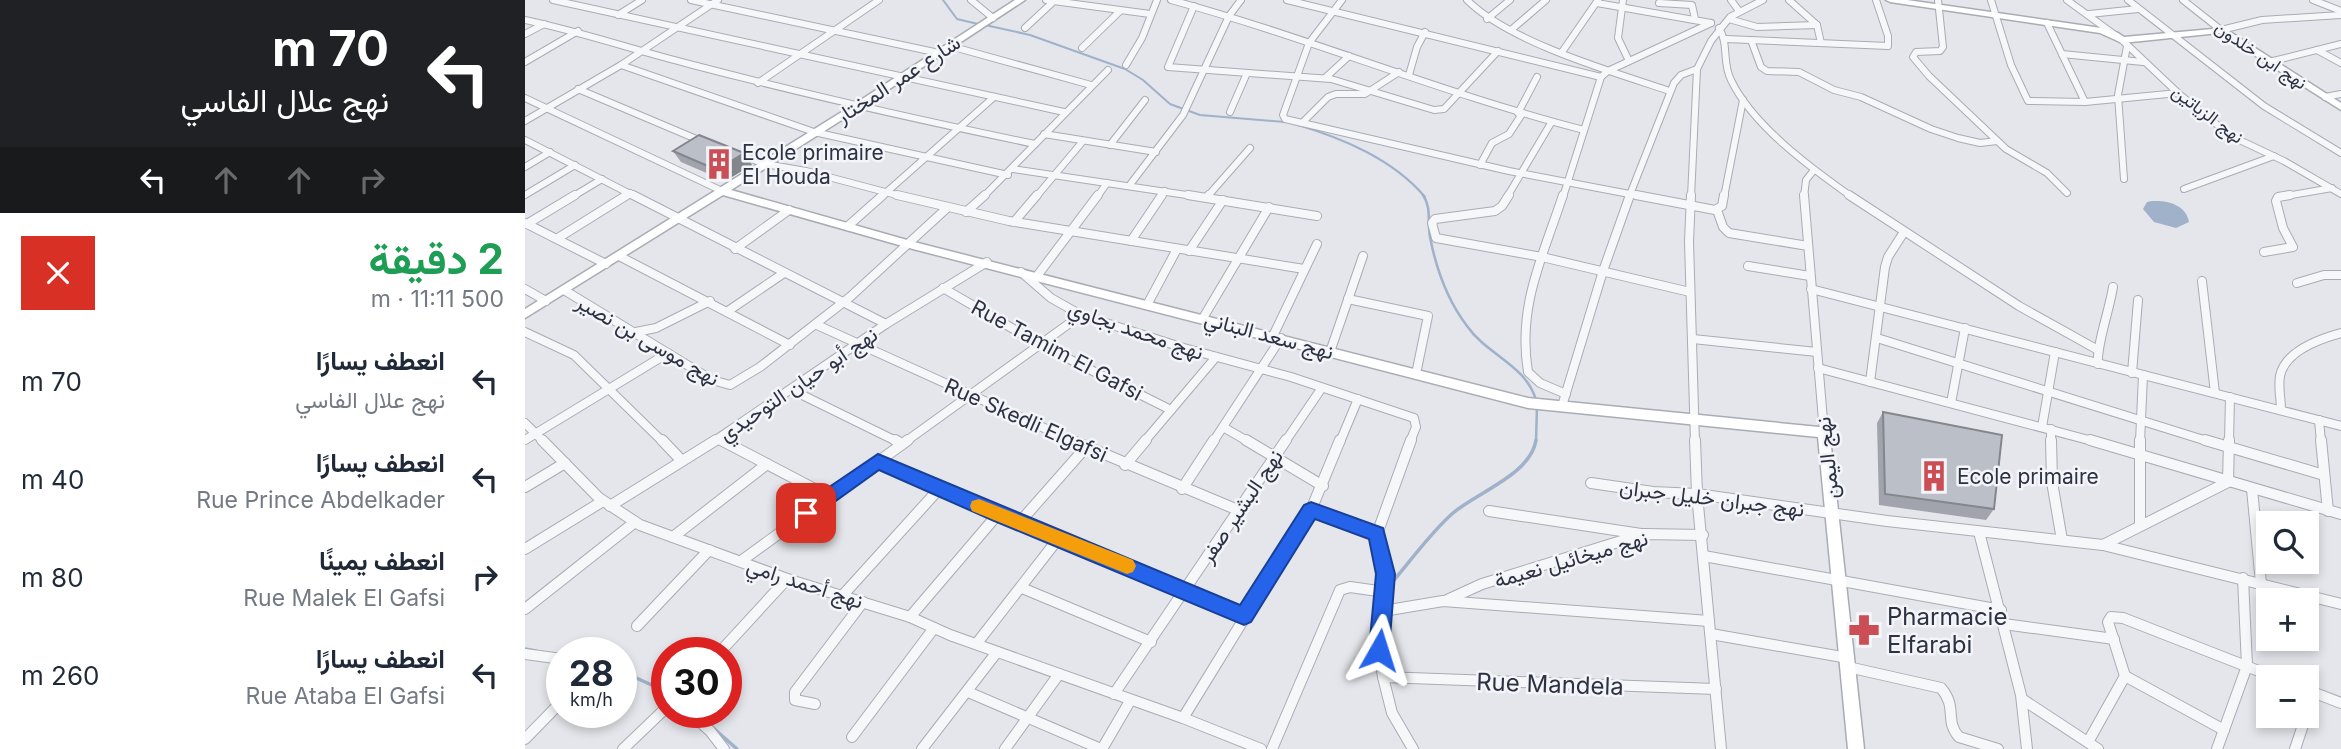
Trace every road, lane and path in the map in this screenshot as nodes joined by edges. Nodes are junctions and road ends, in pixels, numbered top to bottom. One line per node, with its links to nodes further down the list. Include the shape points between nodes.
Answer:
1 (553, 0): 29 (street)
2 (642, 0): 43 (street)
3 (691, 0): 33 (street)
4 (719, 0): 33 (street)
5 (879, 0): 59 (street)
6 (971, 0): 50 (street)
7 (1021, 0): 50 (street, شارع عمر المختار)
8 (1045, 0): 28 (street)
9 (1157, 0): 41 (street)
10 (1171, 0): 34 (street)
11 (1241, 0): 44 (street)
12 (1287, 0): 37 (street)
13 (1342, 0): 37 (street)
14 (1467, 0): 46 (street)
15 (1510, 0): 46 (street)
16 (1546, 0): 60 (street)
17 (1623, 0): 35 (street)
18 (1731, 0): 39 (street)
19 (1763, 0): 39 (street)
20 (1789, 0): 54 (street)
21 (1876, 0): 69 (street, via 1889,46)
22 (1890, 0): 32 (street)
23 (1991, 0): 45 (street)
24 (2067, 0): 42 (street, نهج الزياتين)
25 (2128, 0): 36 (street)
26 (2183, 0): 61 (street, نهج ابن خلدون)
27 (2313, 0): 40 (street)
28 (1054, 1): 38 (street); 57 (street)
29 (570, 2): 43 (street)
30 (1598, 2): 35 (street); 76 (street)
31 (1659, 3): 47 (street, via 1692,5)
32 (1938, 3): 45 (street); 131 (street, via 1944,47 1916,51 1913,57)
33 (712, 5): 56 (street); 59 (street)
34 (1194, 6): 44 (street); 91 (street, via 1167,65)
35 (1622, 8): 47 (street); 82 (street, via 1618,38)
36 (2138, 9): 42 (street); 64 (street)
37 (1335, 10): 62 (street); 68 (street)
38 (1120, 11): 41 (street); 72 (street)
39 (1739, 11): 48 (street)
40 (2341, 13): 61 (street, via 2262,20)
41 (1150, 14): 88 (street, via 1143,38)
42 (2089, 14): 67 (street, نهج الزياتين)
43 (618, 15): 56 (street)
44 (1229, 16): 68 (street); 91 (street)
45 (1996, 16): 52 (street); 115 (street, via 2001,40 2028,101)
46 (1487, 19): 60 (street)
47 (1695, 19): 51 (street)
48 (1729, 19): 54 (street, via 1757,27); 55 (street)
49 (525, 20): 53 (street)
50 (986, 23): 71 (street, شارع عمر المختار)
51 (1711, 23): 55 (street); 82 (street)
52 (2047, 23): 67 (street); 79 (street)
53 (544, 24): 58 (street); 63 (street)
54 (1817, 25): 69 (street)
55 (1721, 27): 65 (street); 89 (street)
56 (674, 28): 75 (street); 78 (street)
57 (1025, 28)
58 (577, 30): 75 (street); 83 (street)
59 (832, 30): 77 (street); 78 (street)
60 (1511, 30): 76 (street)
61 (2221, 30): 64 (street); 85 (street, نهج ابن خلدون)
62 (1425, 32): 74 (street); 96 (street)
63 (525, 34)
64 (2174, 36): 67 (street); 136 (street, via 2264,106)
65 (1726, 38): 66 (street); 114 (street, via 1725,63)
66 (1751, 40): 69 (street); 131 (street, via 1766,71 1799,72 1958,138)
67 (2121, 40): 81 (street); 84 (street, نهج الزياتين)
68 (1309, 43): 80 (street); 95 (street)
69 (1821, 43)
70 (2341, 44): 73 (street)
71 (950, 46): 77 (street, شارع عمر المختار); 102 (street)
72 (1083, 48)
73 (2317, 50): 85 (street); 86 (street)
74 (1498, 51): 98 (street); 106 (street)
75 (640, 52): 87 (street); 101 (street)
76 (1562, 52): 92 (street)
77 (939, 53): 99 (street, شارع عمر المختار)
78 (798, 54): 99 (street); 101 (street)
79 (2062, 54): 81 (street); 115 (street)
80 (1349, 56): 93 (street); 100 (street)
81 (2121, 60): 84 (street); 112 (street)
82 (1629, 61): 92 (street)
83 (525, 62)
84 (2144, 62): 107 (street, نهج الزياتين)
85 (2269, 62): 110 (street, نهج ابن خلدون)
86 (2341, 63)
87 (621, 65): 103 (street); 127 (street)
88 (1126, 65)
89 (1697, 69): 105 (street, via 1681,75); 169 (street)
90 (1108, 70): 102 (street)
91 (1204, 71): 94 (street); 140 (street, via 1183,115)
92 (1608, 71): 98 (street); 105 (street)
93 (1399, 72): 96 (street); 104 (street)
94 (1247, 73): 95 (street); 120 (street)
95 (1296, 75): 100 (street); 124 (street, via 1283,115)
96 (1409, 75): 106 (street)
97 (1538, 77): 121 (street)
98 (1601, 77): 126 (street)
99 (900, 78): 109 (street); 116 (street, شارع عمر المختار)
100 (1325, 78): 104 (street)
101 (758, 83): 116 (street)
102 (1091, 85): 119 (street)
103 (578, 89): 118 (street); 132 (street)
104 (1371, 91): 106 (street, via 1437,110); 124 (street, via 1359,96 1331,95)
105 (1670, 91): 166 (street)
106 (1460, 93): 121 (street)
107 (2178, 93): 112 (street); 142 (street, نهج الزياتين, via 2231,136)
108 (2341, 94): 110 (street)
109 (994, 97): 119 (street); 125 (street)
110 (2325, 97): 117 (street, نهج ابن خلدون)
111 (525, 98): 118 (street)
112 (2120, 99): 115 (street); 153 (street)
113 (1145, 100): 135 (street)
114 (1743, 100): 148 (street); 173 (street, via 1723,206)
115 (2085, 102)
116 (856, 107): 125 (street); 127 (street, شارع عمر المختار)
117 (2341, 107)
118 (546, 108): 122 (street); 159 (street)
119 (1064, 112): 128 (street)
120 (1230, 112)
121 (1520, 113): 123 (street); 145 (street, via 1509,134 1492,143)
122 (525, 121)
123 (1551, 123): 126 (street); 150 (street)
124 (1302, 124): 145 (street)
125 (960, 127): 133 (street); 143 (street)
126 (1584, 130): 154 (street)
127 (814, 132): 143 (street); 144 (street, شارع عمر المختار)
128 (1044, 134): 130 (street); 133 (street)
129 (525, 140): 138 (street)
130 (1083, 141): 135 (street); 151 (street)
131 (1997, 141): 162 (street, via 2047,173)
132 (705, 142)
133 (1035, 144): 149 (street)
134 (2341, 144): 136 (street)
135 (1110, 145): 140 (street)
136 (2330, 146): 141 (street)
137 (1249, 148): 167 (street)
138 (550, 152): 146 (street); 147 (street)
139 (729, 152): 144 (street)
140 (1156, 152): 156 (street)
141 (2341, 153)
142 (2274, 156): 157 (street, نهج الزياتين); 158 (street)
143 (927, 158): 149 (street); 160 (street)
144 (765, 164): 159 (street, شارع عمر المختار); 160 (street)
145 (1480, 164): 150 (street)
146 (575, 165): 152 (street); 165 (street)
147 (525, 167)
148 (1814, 170): 181 (street); 186 (street, نهج اليمن, via 1804,191)
149 (1010, 172): 151 (street); 174 (street)
150 (1523, 174): 154 (street); 193 (street, via 1499,209 1436,219 1434,234 1439,240)
151 (1054, 177): 155 (street); 177 (street)
152 (602, 178): 163 (street); 178 (street)
153 (2124, 179)
154 (1567, 182): 166 (street); 193 (street)
155 (1107, 183): 156 (street); 180 (street)
156 (1129, 186): 161 (street)
157 (2332, 188): 164 (street, نهج الزياتين); 190 (street, via 2278,197 2283,228 2293,247)
158 (2184, 189)
159 (722, 191): 172 (street, نهج سعد البناني); 176 (street, شارع عمر المختار)
160 (887, 191): 171 (street); 179 (street)
161 (1165, 191): 167 (street); 183 (street)
162 (2067, 192)
163 (630, 193): 176 (street); 182 (street)
164 (2341, 194)
165 (525, 195)
166 (1630, 195): 169 (street); 199 (street)
167 (1207, 197): 168 (street)
168 (1223, 200): 170 (street); 189 (street)
169 (1691, 206): 173 (street); 212 (street)
170 (1269, 207): 175 (street); 194 (street)
171 (947, 208): 174 (street); 184 (street)
172 (789, 210): 179 (street, نهج سعد البناني); 187 (street)
173 (1717, 210): 186 (street, via 1729,233)
174 (967, 212): 177 (street)
175 (1317, 216)
176 (679, 218): 187 (street); 191 (street, شارع عمر المختار)
177 (1014, 222): 180 (street)
178 (526, 223): 182 (street)
179 (848, 226): 184 (street, نهج سعد البناني)
180 (1071, 232): 183 (street); 203 (street)
181 (1904, 232): 219 (street, via 1888,257); 236 (street, via 2018,306)
182 (558, 238): 196 (street)
183 (1131, 241): 188 (street)
184 (913, 244): 195 (street, نهج سعد البناني); 217 (street)
185 (1317, 244): 198 (street)
186 (1808, 246): 204 (street, نهج اليمن)
187 (735, 249): 201 (street)
188 (1178, 249): 189 (street); 218 (street)
189 (1189, 251): 194 (street)
190 (2264, 252)
191 (619, 256): 196 (street, شارع عمر المختار); 216 (street)
192 (1363, 256): 213 (street)
193 (1542, 257): 199 (street); 258 (street, via 1525,306 1526,364 1533,378)
194 (1237, 259): 198 (street); 223 (street)
195 (986, 262): 200 (street, نهج سعد البناني); 208 (street, نهج أبو حيان التوحيدي)
196 (606, 264): 211 (street, شارع عمر المختار)
197 (1748, 266): 204 (street)
198 (1304, 269): 230 (street)
199 (1603, 271): 212 (street); 258 (street)
200 (1021, 272): 203 (street, نهج سعد البناني); 222 (street, نهج محمد بجاوي)
201 (784, 273): 217 (street); 220 (street)
202 (2341, 275): 206 (street)
203 (1037, 276): 218 (street, نهج سعد البناني)
204 (1810, 276): 210 (street, نهج اليمن)
205 (2202, 281): 254 (street)
206 (2297, 283)
207 (2113, 287): 236 (street)
208 (943, 288): 224 (street, نهج أبو حيان التوحيدي); 235 (street, Rue Tamim El Gafsi)
209 (525, 289): 215 (street)
210 (1811, 289): 219 (street); 238 (street, نهج اليمن)
211 (563, 290): 215 (street, شارع عمر المختار); 228 (street, نهج موسى بن نصير)
212 (1690, 292): 232 (street)
213 (1348, 299): 237 (street); 247 (street, via 1428,316)
214 (2138, 300): 246 (street)
215 (546, 301): 221 (street, شارع عمر المختار)
216 (710, 301): 220 (street); 228 (street)
217 (845, 303): 224 (street); 225 (street)
218 (1147, 305): 223 (street, نهج سعد البناني)
219 (1880, 305): 226 (street); 231 (street)
220 (728, 311): 234 (street)
221 (525, 314)
222 (1081, 316): 235 (street); 241 (street, نهج محمد بجاوي)
223 (1203, 318): 230 (street, نهج سعد البناني)
224 (886, 324): 233 (street, نهج أبو حيان التوحيدي)
225 (817, 325): 233 (street, Rue Skedli Elgafsi); 234 (street)
226 (1965, 328): 239 (street); 242 (street)
227 (525, 332): 250 (street, via 574,355)
228 (636, 332): 240 (street, نهج موسى بن نصير)
229 (2341, 333): 261 (street, via 2292,356 2285,364 2280,375)
230 (1277, 337): 237 (street, نهج سعد البناني); 245 (street)
231 (1877, 338): 242 (street); 249 (street)
232 (1693, 339): 238 (street); 262 (street)
233 (856, 344): 252 (street, نهج أبو حيان التوحيدي); 255 (street, Rue Skedli Elgafsi)
234 (790, 345): 240 (street, نهج موسى بن نصير, via 725,386)
235 (1041, 345): 255 (street); 260 (street, Rue Tamim El Gafsi)
236 (2098, 350): 243 (street)
237 (1329, 352): 247 (street, نهج سعد البناني)
238 (1817, 352): 244 (street, نهج اليمن)
239 (2055, 352): 243 (street); 253 (street)
240 (668, 353): 250 (street)
241 (1216, 357): 245 (street, نهج محمد بجاوي); 260 (street)
242 (1959, 364): 253 (street); 259 (street)
243 (2098, 364): 246 (street)
244 (1818, 368): 249 (street); 269 (street, نهج اليمن)
245 (1260, 369): 251 (street, نهج محمد بجاوي); 267 (street)
246 (2132, 373): 248 (street)
247 (1416, 374): 258 (street, نهج سعد البناني, via 1528,403)
248 (2143, 375): 254 (street); 264 (street)
249 (1870, 382): 259 (street)
250 (610, 388): 270 (street); 278 (street)
251 (1321, 389): 257 (street, نهج محمد بجاوي); 277 (street, نهج البشير صفر)
252 (792, 390): 271 (street, نهج أبو حيان التوحيدي); 273 (street)
253 (2049, 392): 264 (street); 268 (street)
254 (2215, 393): 256 (street)
255 (972, 395): 273 (street); 274 (street, Rue Skedli Elgafsi)
256 (2229, 397): 261 (street); 275 (street)
257 (1358, 400): 286 (street); 305 (street, نهج محمد بجاوي, via 1409,415 1417,422)
258 (1559, 402): 262 (street, نهج سعد البناني)
259 (1951, 402): 268 (street)
260 (1171, 410): 282 (street)
261 (2281, 410): 263 (street)
262 (1697, 419): 269 (street, نهج سعد البناني); 291 (street)
263 (2319, 420): 266 (street); 283 (street)
264 (2141, 421): 275 (street); 276 (street)
265 (525, 423): 270 (street, نهج أحمد رامي)
266 (2341, 426)
267 (1223, 427): 277 (street); 289 (street)
268 (2046, 428): 276 (street); 310 (street)
269 (1824, 432): 298 (street, نهج اليمن)
270 (535, 433): 272 (street); 280 (street, نهج أحمد رامي)
271 (718, 439): 278 (street, نهج أبو حيان التوحيدي); 281 (street)
272 (525, 440)
273 (902, 444): 279 (street)
274 (1086, 447): 282 (street, Rue Skedli Elgafsi); 302 (street)
275 (2229, 448): 283 (street); 284 (street)
276 (2139, 456): 284 (street); 303 (street)
277 (1275, 457): 286 (street); 294 (street, نهج البشير صفر)
278 (683, 461): 293 (street, نهج أبو حيان التوحيدي)
279 (878, 461): 288 (street); 292 (street)
280 (565, 463): 287 (street); 293 (street, نهج أحمد رامي)
281 (767, 464): 292 (street); 308 (street)
282 (1125, 465): 289 (street, Rue Skedli Elgafsi)
283 (2323, 474): 297 (street)
284 (2228, 482): 290 (street); 303 (street)
285 (1591, 483): 291 (street, نهج جبران خليل جبران)
286 (1323, 486): 295 (street)
287 (525, 487)
288 (939, 489): 299 (street); 323 (street)
289 (1182, 489): 294 (street, Rue Skedli Elgafsi)
290 (2252, 489): 297 (street); 319 (street)
291 (1697, 494): 298 (street, نهج جبران خليل جبران); 307 (street)
292 (828, 496): 315 (street)
293 (606, 503): 301 (street, نهج أحمد رامي); 312 (street, نهج أبو حيان التوحيدي)
294 (1238, 510): 321 (street, نهج البشير صفر)
295 (1311, 510): 305 (street); 330 (street)
296 (1489, 511): 306 (street)
297 (2328, 511): 300 (street)
298 (1833, 512): 304 (street, نهج جبران خليل جبران); 318 (street, نهج اليمن)
299 (998, 514): 302 (street); 331 (street)
300 (2341, 514)
301 (635, 522): 308 (street, نهج أحمد رامي); 327 (street)
302 (1019, 523): 309 (street)
303 (2140, 526): 311 (street)
304 (1979, 532): 310 (street, نهج جبران خليل جبران); 328 (street)
305 (1377, 534): 322 (street)
306 (1644, 534): 307 (street, نهج ميخائيل نعيمة); 324 (street, نهج ميخائيل نعيمة, via 1482,584)
307 (1703, 535): 314 (street)
308 (674, 537): 313 (street, نهج أحمد رامي)
309 (1058, 539): 320 (street); 321 (street)
310 (2062, 540): 311 (street, نهج جبران خليل جبران)
311 (2103, 545): 316 (street, نهج جبران خليل جبران)
312 (525, 549)
313 (709, 550): 315 (street, نهج أحمد رامي); 334 (street)
314 (1704, 556): 318 (street); 332 (street)
315 (741, 561): 317 (street, نهج أحمد رامي)
316 (2243, 578): 319 (street, نهج جبران خليل جبران); 345 (street)
317 (787, 579): 323 (street, نهج أحمد رامي); 337 (street)
318 (1838, 579): 328 (street); 344 (street, نهج اليمن)
319 (2261, 583): 326 (street, نهج جبران خليل جبران)
320 (1022, 588): 339 (street); 340 (street)
321 (1183, 590): 330 (street); 339 (street, نهج البشير صفر)
322 (1385, 592): 329 (street); 374 (street, via 1340,590)
323 (842, 595): 325 (street, نهج أحمد رامي)
324 (1443, 601): 329 (street); 332 (street)
325 (863, 602): 331 (street, نهج أحمد رامي); 357 (street, via 795,692 795,700)
326 (2341, 604)
327 (525, 609)
328 (2001, 610): 333 (street)
329 (1383, 611): 348 (street, via 1379,650)
330 (1244, 616): 360 (street)
331 (910, 617): 335 (street, نهج أحمد رامي)
332 (1709, 621): 336 (street)
333 (2004, 624): 338 (street); 354 (street)
334 (637, 626)
335 (934, 628): 340 (street, نهج أحمد رامي); 365 (street)
336 (1711, 634): 344 (street); 350 (street)
337 (734, 637)
338 (2114, 639): 345 (street, via 2108,622 2115,616); 349 (street)
339 (1151, 642): 352 (street, نهج البشير صفر)
340 (977, 643): 341 (street, نهج أحمد رامي)
341 (997, 652): 347 (street, نهج أحمد رامي); 351 (street)
342 (525, 654): 343 (street)
343 (546, 657)
344 (1848, 662): 377 (street, نهج اليمن); 378 (street, via 1941,688 1951,700 1950,727 1954,732)
345 (2247, 666): 346 (street); 364 (street)
346 (2256, 670)
347 (1059, 674): 352 (street, نهج أحمد رامي); 359 (street)
348 (1383, 677): 350 (street, Rue Mandela); 375 (street, via 1392,713)
349 (2125, 677): 364 (street); 367 (street)
350 (1716, 689): 376 (street)
351 (968, 692): 359 (street); 370 (street)
352 (1114, 694): 355 (street, نهج أحمد رامي)
353 (2319, 695): 356 (street)
354 (2022, 699): 367 (street); 379 (street)
355 (1131, 701): 360 (street, نهج أحمد رامي); 372 (street)
356 (2341, 703)
357 (815, 704)
358 (546, 717): 366 (street)
359 (1028, 718): 371 (street); 372 (street)
360 (1183, 718): 373 (street, نهج أحمد رامي)
361 (651, 722): 368 (street)
362 (704, 728): 369 (street)
363 (2302, 728): 382 (street)
364 (2224, 730): 381 (street)
365 (852, 737)
366 (525, 739)
367 (2088, 742): 380 (street)
368 (623, 749)
369 (724, 749)
370 (922, 749)
371 (1005, 749)
372 (1102, 749)
373 (1261, 749)
374 (1272, 749)
375 (1413, 749)
376 (1721, 749)
377 (1856, 749)
378 (1998, 749)
379 (2027, 749)
380 (2098, 749)
381 (2217, 749)
382 (2295, 749)

